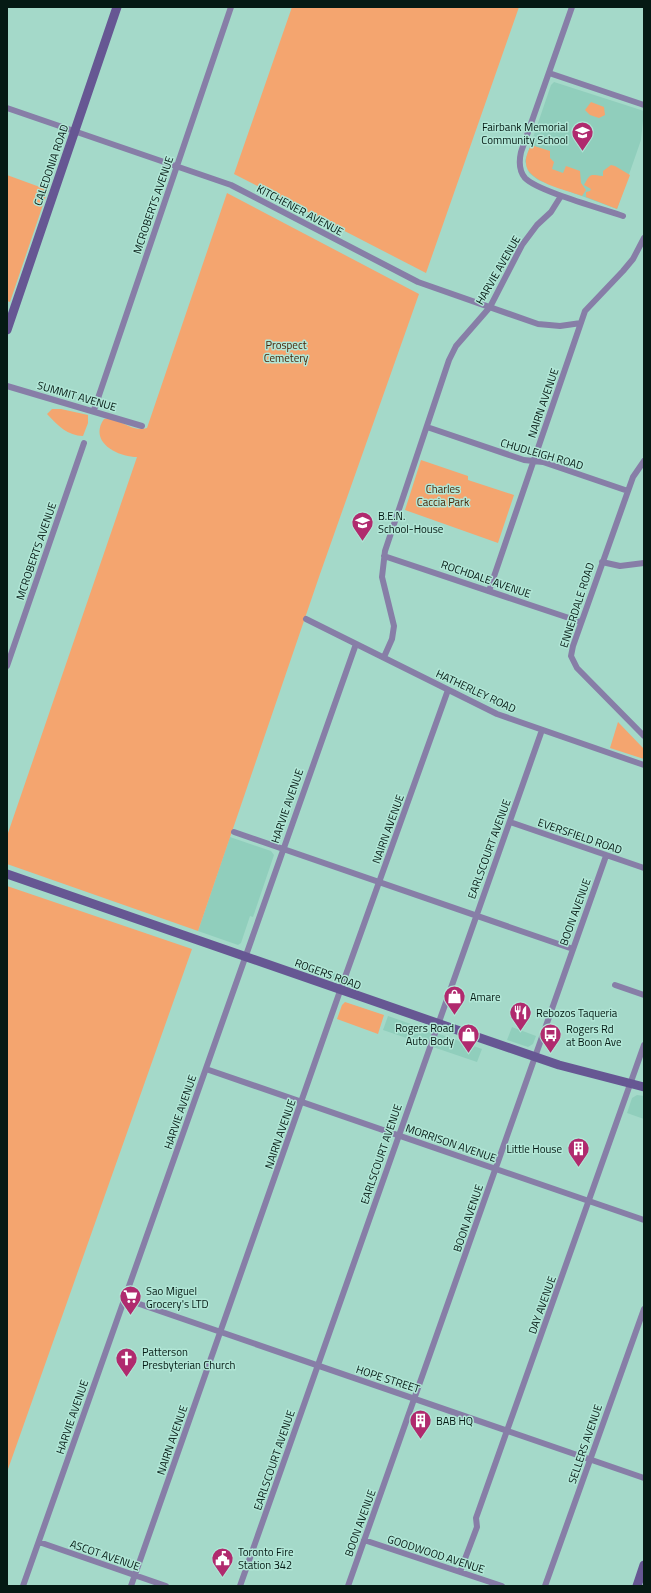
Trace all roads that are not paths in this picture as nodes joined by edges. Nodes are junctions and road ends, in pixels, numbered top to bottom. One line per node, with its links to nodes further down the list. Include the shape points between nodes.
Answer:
1 (118, 7): 7 (street, CALEDONIA ROAD)
2 (232, 7): 8 (street, MCROBERTS AVENUE)
3 (572, 7): 4 (street)
4 (549, 73): 5 (street); 9 (street, via 519,163 527,180)
5 (644, 105)
6 (7, 108): 7 (street, KITCHENER AVENUE)
7 (75, 131): 8 (street, KITCHENER AVENUE); 14 (street, CALEDONIA ROAD)
8 (176, 166): 12 (street, KITCHENER AVENUE, via 242,190 414,280); 16 (street, MCROBERTS AVENUE)
9 (561, 196): 10 (street); 12 (street, HARVIE AVENUE, via 551,212 522,245)
10 (623, 216)
11 (644, 238): 13 (street, NAIRN AVENUE, via 623,271 590,304)
12 (490, 307): 13 (street, KITCHENER AVENUE, via 547,325); 18 (street, HARVIE AVENUE, via 453,350)
13 (581, 323): 21 (street, NAIRN AVENUE)
14 (7, 330)
15 (7, 386): 16 (street, SUMMIT AVENUE)
16 (94, 410): 17 (street, SUMMIT AVENUE)
17 (142, 426)
18 (427, 427): 21 (street, CHUDLEIGH ROAD); 23 (street, HARVIE AVENUE)
19 (84, 443): 30 (street, MCROBERTS AVENUE)
20 (644, 461): 22 (street, ENNERDALE ROAD, via 633,477)
21 (534, 462): 22 (street, CHUDLEIGH ROAD, via 543,462); 26 (street, NAIRN AVENUE)
22 (628, 491): 24 (street, ENNERDALE ROAD)
23 (384, 556): 26 (street, ROCHDALE AVENUE); 31 (street, HARVIE AVENUE, via 382,577 394,626 392,639)
24 (602, 562): 25 (street, via 620,566); 28 (street, ENNERDALE ROAD)
25 (644, 563)
26 (489, 590): 28 (street, ROCHDALE AVENUE)
27 (306, 619): 29 (street, HATHERLEY ROAD)
28 (581, 622): 35 (street, ENNERDALE ROAD, via 571,656 573,662)
29 (356, 644): 31 (street, HATHERLEY ROAD); 39 (street, HARVIE AVENUE)
30 (10, 648): 32 (street, MCROBERTS AVENUE)
31 (384, 657): 33 (street, HATHERLEY ROAD)
32 (7, 666)
33 (448, 690): 34 (street, HATHERLEY ROAD, via 497,714); 43 (street, NAIRN AVENUE)
34 (542, 730): 36 (street, HATHERLEY ROAD); 37 (street, EARLSCOURT AVENUE)
35 (644, 736)
36 (644, 765)
37 (510, 822): 40 (street, EVERSFIELD ROAD); 44 (street, EARLSCOURT AVENUE)
38 (234, 832): 39 (street)
39 (283, 849): 43 (street); 46 (street, HARVIE AVENUE)
40 (606, 856): 41 (street, EVERSFIELD ROAD); 45 (street, BOON AVENUE)
41 (644, 868)
42 (7, 874): 46 (street, ROGERS ROAD)
43 (379, 883): 44 (street); 48 (street, NAIRN AVENUE)
44 (476, 916): 45 (street); 50 (street, EARLSCOURT AVENUE)
45 (573, 949): 52 (street, BOON AVENUE)
46 (245, 957): 48 (street, ROGERS ROAD); 53 (street, HARVIE AVENUE)
47 (615, 986): 49 (street)
48 (340, 991): 50 (street, ROGERS ROAD); 56 (street, NAIRN AVENUE)
49 (644, 995)
50 (438, 1024): 52 (street, ROGERS ROAD); 57 (street, EARLSCOURT AVENUE)
51 (644, 1045): 54 (street, DAY AVENUE)
52 (535, 1057): 54 (street, ROGERS ROAD); 58 (street, BOON AVENUE)
53 (206, 1069): 56 (street, MORRISON AVENUE); 61 (street, HARVIE AVENUE)
54 (630, 1084): 55 (street, ROGERS ROAD); 59 (street, DAY AVENUE)
55 (644, 1087)
56 (302, 1101): 57 (street, MORRISON AVENUE); 63 (street, NAIRN AVENUE)
57 (398, 1135): 58 (street, MORRISON AVENUE); 64 (street, EARLSCOURT AVENUE)
58 (495, 1168): 59 (street, MORRISON AVENUE); 65 (street, BOON AVENUE)
59 (589, 1201): 60 (street, MORRISON AVENUE); 66 (street, DAY AVENUE)
60 (644, 1220)
61 (125, 1299): 63 (street, HOPE STREET); 70 (street, HARVIE AVENUE)
62 (644, 1309): 67 (street, SELLERS AVENUE)
63 (221, 1332): 64 (street, HOPE STREET); 73 (street, NAIRN AVENUE)
64 (317, 1366): 65 (street, HOPE STREET); 77 (street, EARLSCOURT AVENUE)
65 (414, 1398): 66 (street, HOPE STREET); 69 (street, BOON AVENUE)
66 (508, 1430): 67 (street, HOPE STREET); 72 (street, DAY AVENUE, via 476,1518 477,1527)
67 (590, 1459): 68 (street, HOPE STREET); 80 (street, SELLERS AVENUE)
68 (644, 1478)
69 (364, 1540): 72 (street, GOODWOOD AVENUE); 78 (street, BOON AVENUE)
70 (39, 1542): 73 (street, ASCOT AVENUE); 74 (street, HARVIE AVENUE)
71 (644, 1565): 81 (street)
72 (460, 1572): 79 (street, GOODWOOD AVENUE)
73 (135, 1576): 75 (street, NAIRN AVENUE); 76 (street, ASCOT AVENUE)
74 (23, 1586)
75 (131, 1586)
76 (166, 1586)
77 (240, 1586)
78 (348, 1586)
79 (502, 1586)
80 (545, 1586)
81 (637, 1586)

